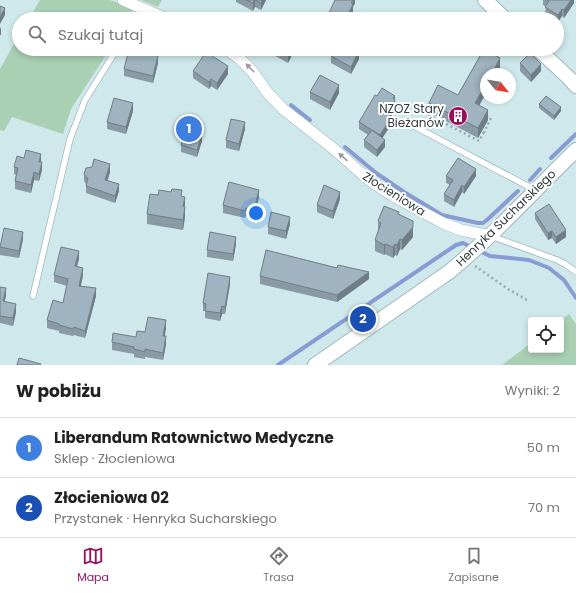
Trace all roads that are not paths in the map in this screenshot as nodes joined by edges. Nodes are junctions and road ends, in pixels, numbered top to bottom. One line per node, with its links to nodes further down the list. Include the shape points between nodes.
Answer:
1 (123, 0): 3 (street)
2 (485, 0): 6 (street)
3 (143, 8): 4 (lane); 5 (street)
4 (140, 12)
5 (152, 12)
6 (498, 12)
7 (113, 56): 16 (lane, via 85,100 70,139)
8 (236, 56): 14 (street, Złocieniowa, one-way to 8, via 442,223 366,178 290,115)
9 (545, 56): 10 (street)
10 (576, 86)
11 (412, 124): 13 (lane)
12 (576, 150): 13 (street, Henryka Sucharskiego)
13 (536, 190): 14 (street, Henryka Sucharskiego)
14 (486, 240): 15 (lane, Złocieniowa, via 557,260); 17 (street, Henryka Sucharskiego, via 449,272)
15 (576, 272)
16 (33, 296)
17 (315, 365)

